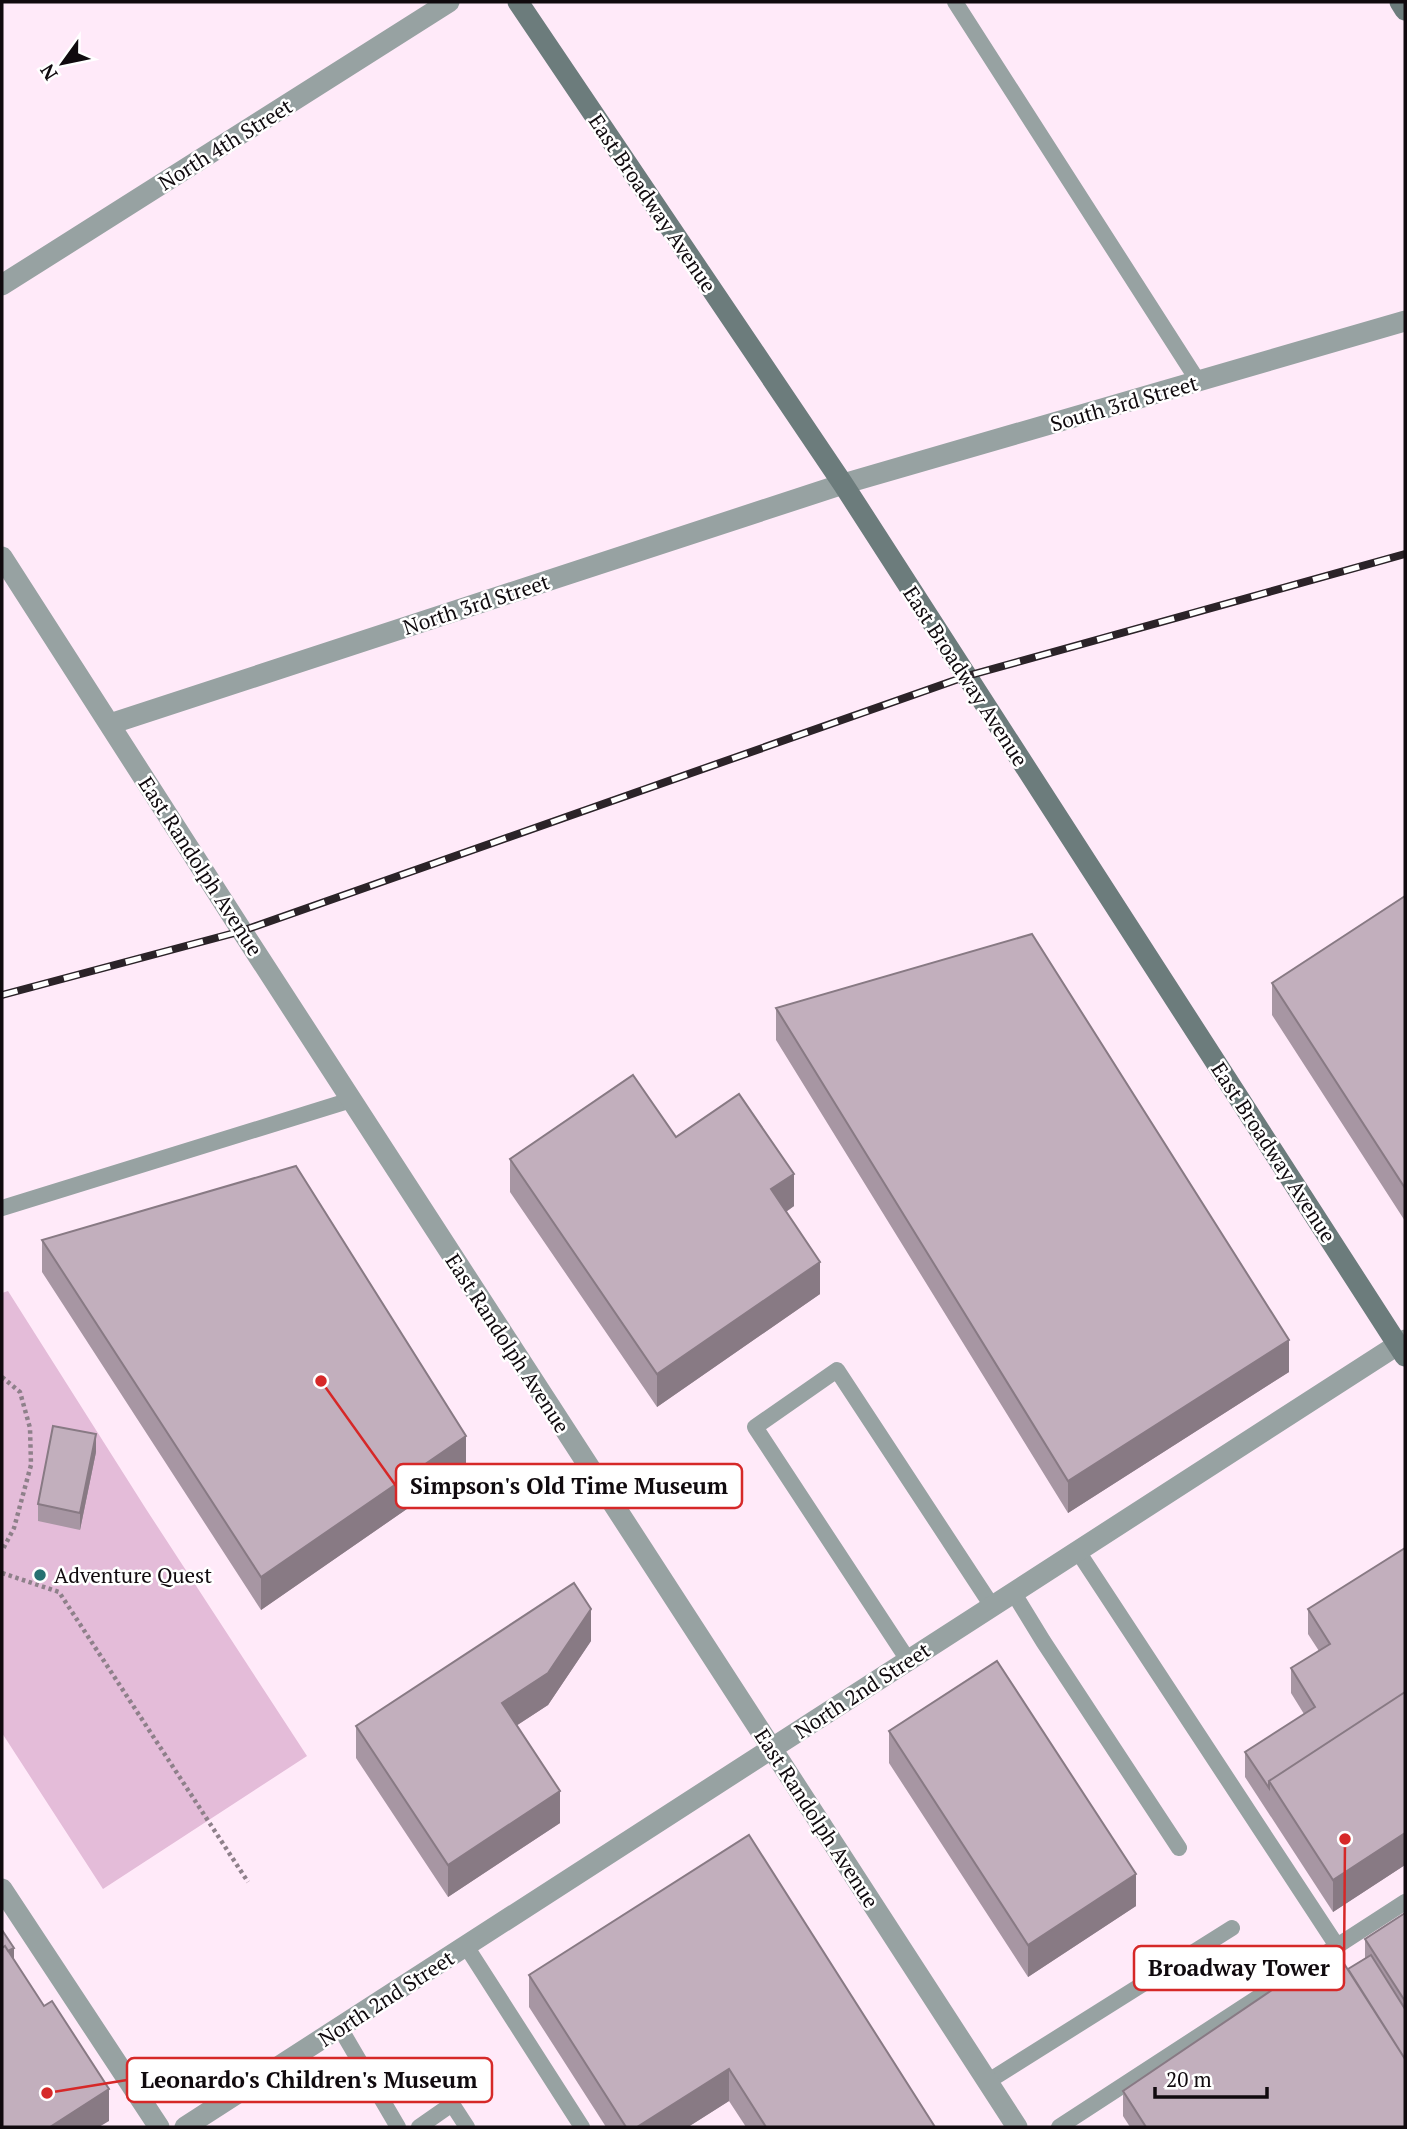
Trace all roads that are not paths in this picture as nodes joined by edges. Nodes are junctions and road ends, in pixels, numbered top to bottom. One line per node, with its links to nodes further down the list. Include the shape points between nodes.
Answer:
1 (449, 2): 6 (street, North 4th Street)
2 (517, 2): 9 (main road, East Broadway Avenue)
3 (955, 2): 8 (lane)
4 (1400, 2): 5 (main road)
5 (1405, 10)
6 (2, 285)
7 (1405, 321): 8 (street, South 3rd Street)
8 (1198, 381): 9 (street, South 3rd Street)
9 (843, 484): 11 (street, North 3rd Street); 14 (main road, East Broadway Avenue)
10 (2, 557): 11 (street, East Randolph Avenue)
11 (110, 723): 12 (street, East Randolph Avenue)
12 (351, 1100): 13 (lane); 19 (street, East Randolph Avenue)
13 (2, 1208)
14 (1403, 1347): 15 (street, North 2nd Street)
15 (1077, 1550): 16 (street, North 2nd Street); 25 (lane)
16 (1013, 1592): 17 (street, North 2nd Street); 20 (lane)
17 (992, 1606): 18 (street, North 2nd Street); 18 (lane, via 837,1370 755,1427)
18 (908, 1660): 19 (street, North 2nd Street)
19 (771, 1748): 24 (street, North 2nd Street); 27 (street, East Randolph Avenue)
20 (1179, 1849)
21 (2, 1889): 28 (street)
22 (1405, 1902): 25 (lane)
23 (1232, 1928): 27 (lane)
24 (466, 1946): 26 (street, North 2nd Street); 33 (lane)
25 (1337, 1946): 35 (lane)
26 (340, 2028): 29 (street, North 2nd Street); 30 (lane)
27 (987, 2082): 34 (street, East Randolph Avenue)
28 (159, 2127)
29 (186, 2127)
30 (398, 2127)
31 (419, 2127): 32 (lane, via 452,2104)
32 (467, 2127)
33 (582, 2127)
34 (1017, 2127)
35 (1059, 2127)

